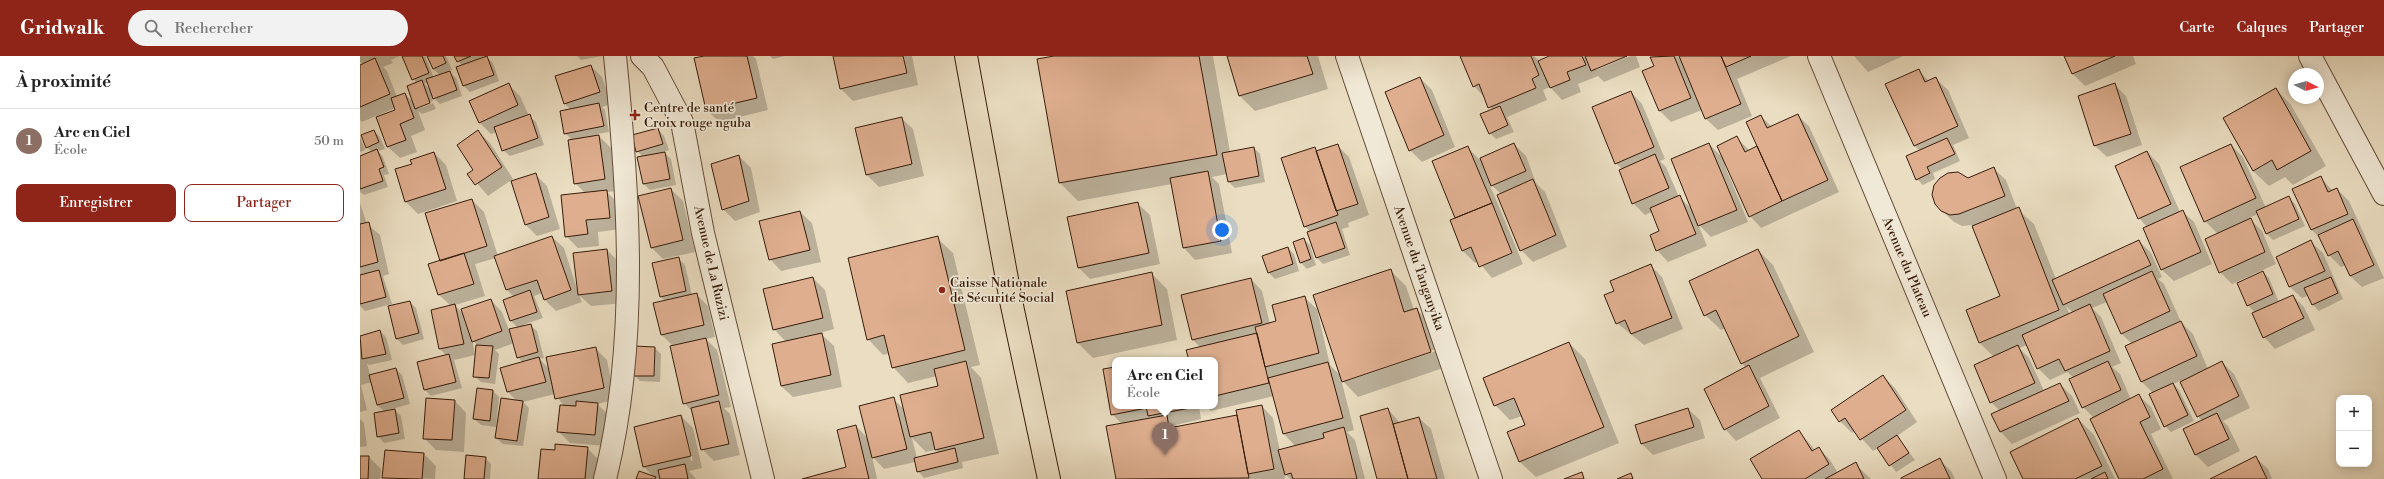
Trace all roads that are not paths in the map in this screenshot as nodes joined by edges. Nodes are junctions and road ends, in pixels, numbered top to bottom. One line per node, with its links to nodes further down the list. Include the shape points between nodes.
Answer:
1 (615, 56): 8 (street, via 622,132 626,228 626,323 622,387)
2 (642, 56): 9 (street, Avenue de La Ruzizi, via 653,67 682,122 703,233)
3 (966, 56): 10 (main road, via 1011,301)
4 (1347, 56): 11 (street, Avenue du Tanganyika)
5 (1819, 56): 12 (street, Avenue du Plateau)
6 (2310, 56): 7 (street)
7 (2384, 194)
8 (606, 479)
9 (763, 479)
10 (1049, 479)
11 (1491, 479)
12 (1996, 479)

